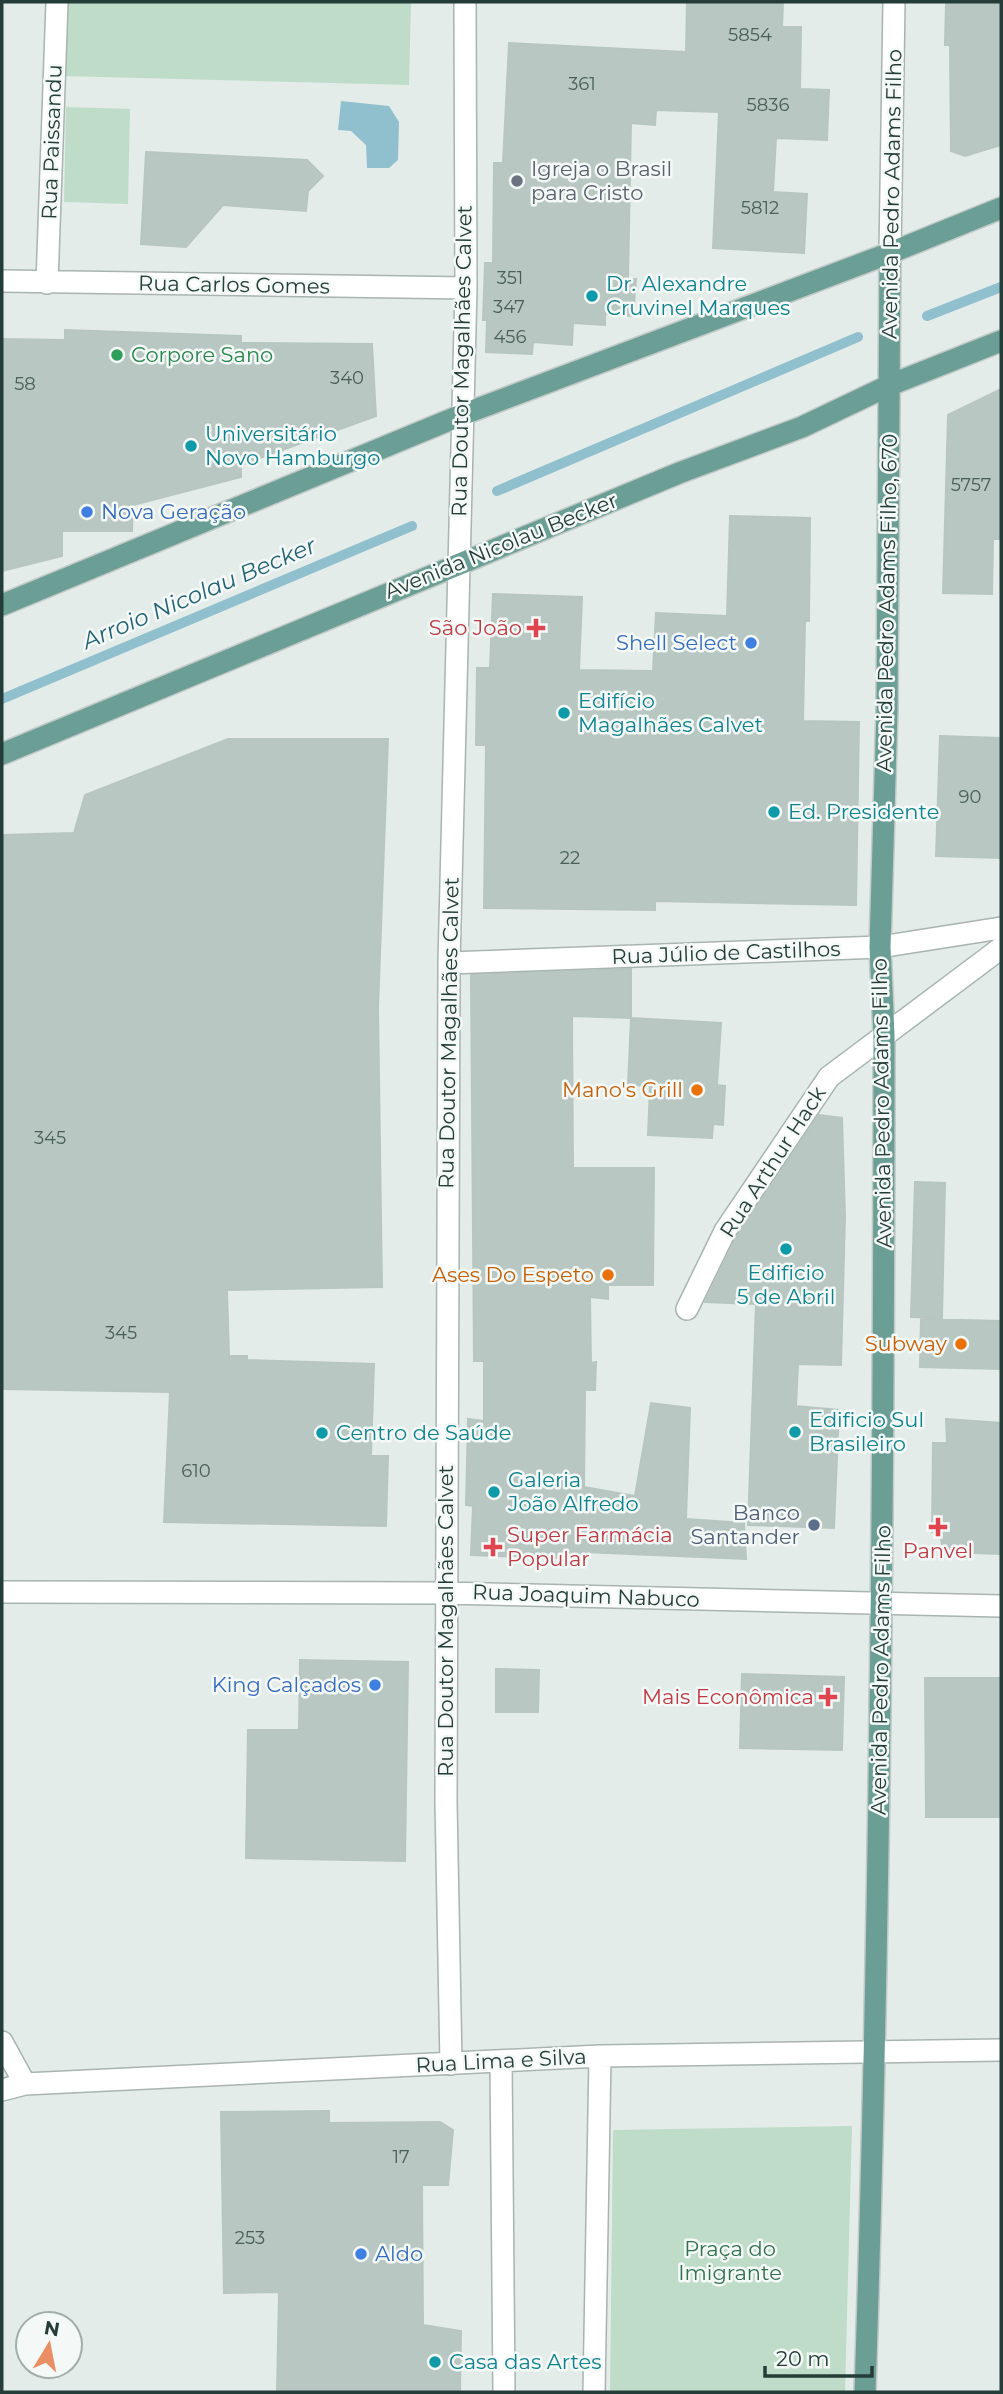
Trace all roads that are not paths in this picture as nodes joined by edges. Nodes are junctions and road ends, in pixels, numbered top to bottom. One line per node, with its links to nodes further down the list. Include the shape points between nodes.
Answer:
1 (57, 2): 7 (street, Rua Paissandu)
2 (465, 2): 8 (street, Rua Doutor Magalhães Calvet)
3 (894, 2): 5 (street, Avenida Pedro Adams Filho)
4 (1001, 208): 5 (main road)
5 (890, 253): 10 (main road, Avenida Pedro Adams Filho); 11 (main road)
6 (2, 281): 7 (street, Rua Carlos Gomes)
7 (47, 283): 8 (street, Rua Carlos Gomes)
8 (466, 288): 11 (street, Rua Doutor Magalhães Calvet)
9 (1001, 341): 10 (main road, Avenida Nicolau Becker)
10 (891, 385): 12 (main road, Avenida Nicolau Becker, via 802,427); 16 (main road, Avenida Pedro Adams Filho, 670)
11 (464, 414): 12 (street, Rua Doutor Magalhães Calvet); 13 (main road)
12 (457, 565): 14 (main road, Avenida Nicolau Becker); 18 (street, Rua Doutor Magalhães Calvet)
13 (2, 605)
14 (2, 754)
15 (1001, 928): 16 (street, Rua Júlio de Castilhos)
16 (880, 947): 18 (street, Rua Júlio de Castilhos); 19 (main road, Avenida Pedro Adams Filho)
17 (1001, 948): 19 (street, Rua Arthur Hack)
18 (449, 963): 22 (street, Rua Doutor Magalhães Calvet)
19 (884, 1035): 20 (street, Rua Arthur Hack, via 829,1077 725,1231); 23 (main road, Avenida Pedro Adams Filho)
20 (687, 1309)
21 (2, 1592): 22 (street, Rua Joaquim Nabuco)
22 (445, 1593): 23 (street, Rua Joaquim Nabuco); 30 (street, Rua Doutor Magalhães Calvet)
23 (883, 1604): 24 (street, Rua Joaquim Nabuco); 27 (main road, Avenida Pedro Adams Filho)
24 (1001, 1606)
25 (2, 2042): 31 (street)
26 (1001, 2050): 27 (street, Rua Lima e Silva)
27 (877, 2051): 28 (street, Rua Lima e Silva); 35 (main road, Avenida Pedro Adams Filho)
28 (600, 2056): 29 (street, Rua Lima e Silva); 34 (street)
29 (501, 2062): 30 (street, Rua Lima e Silva); 33 (street)
30 (451, 2064): 31 (street, Rua Lima e Silva)
31 (25, 2084): 32 (street, Rua Lima e Silva)
32 (2, 2090)
33 (505, 2392)
34 (594, 2392)
35 (865, 2392)

